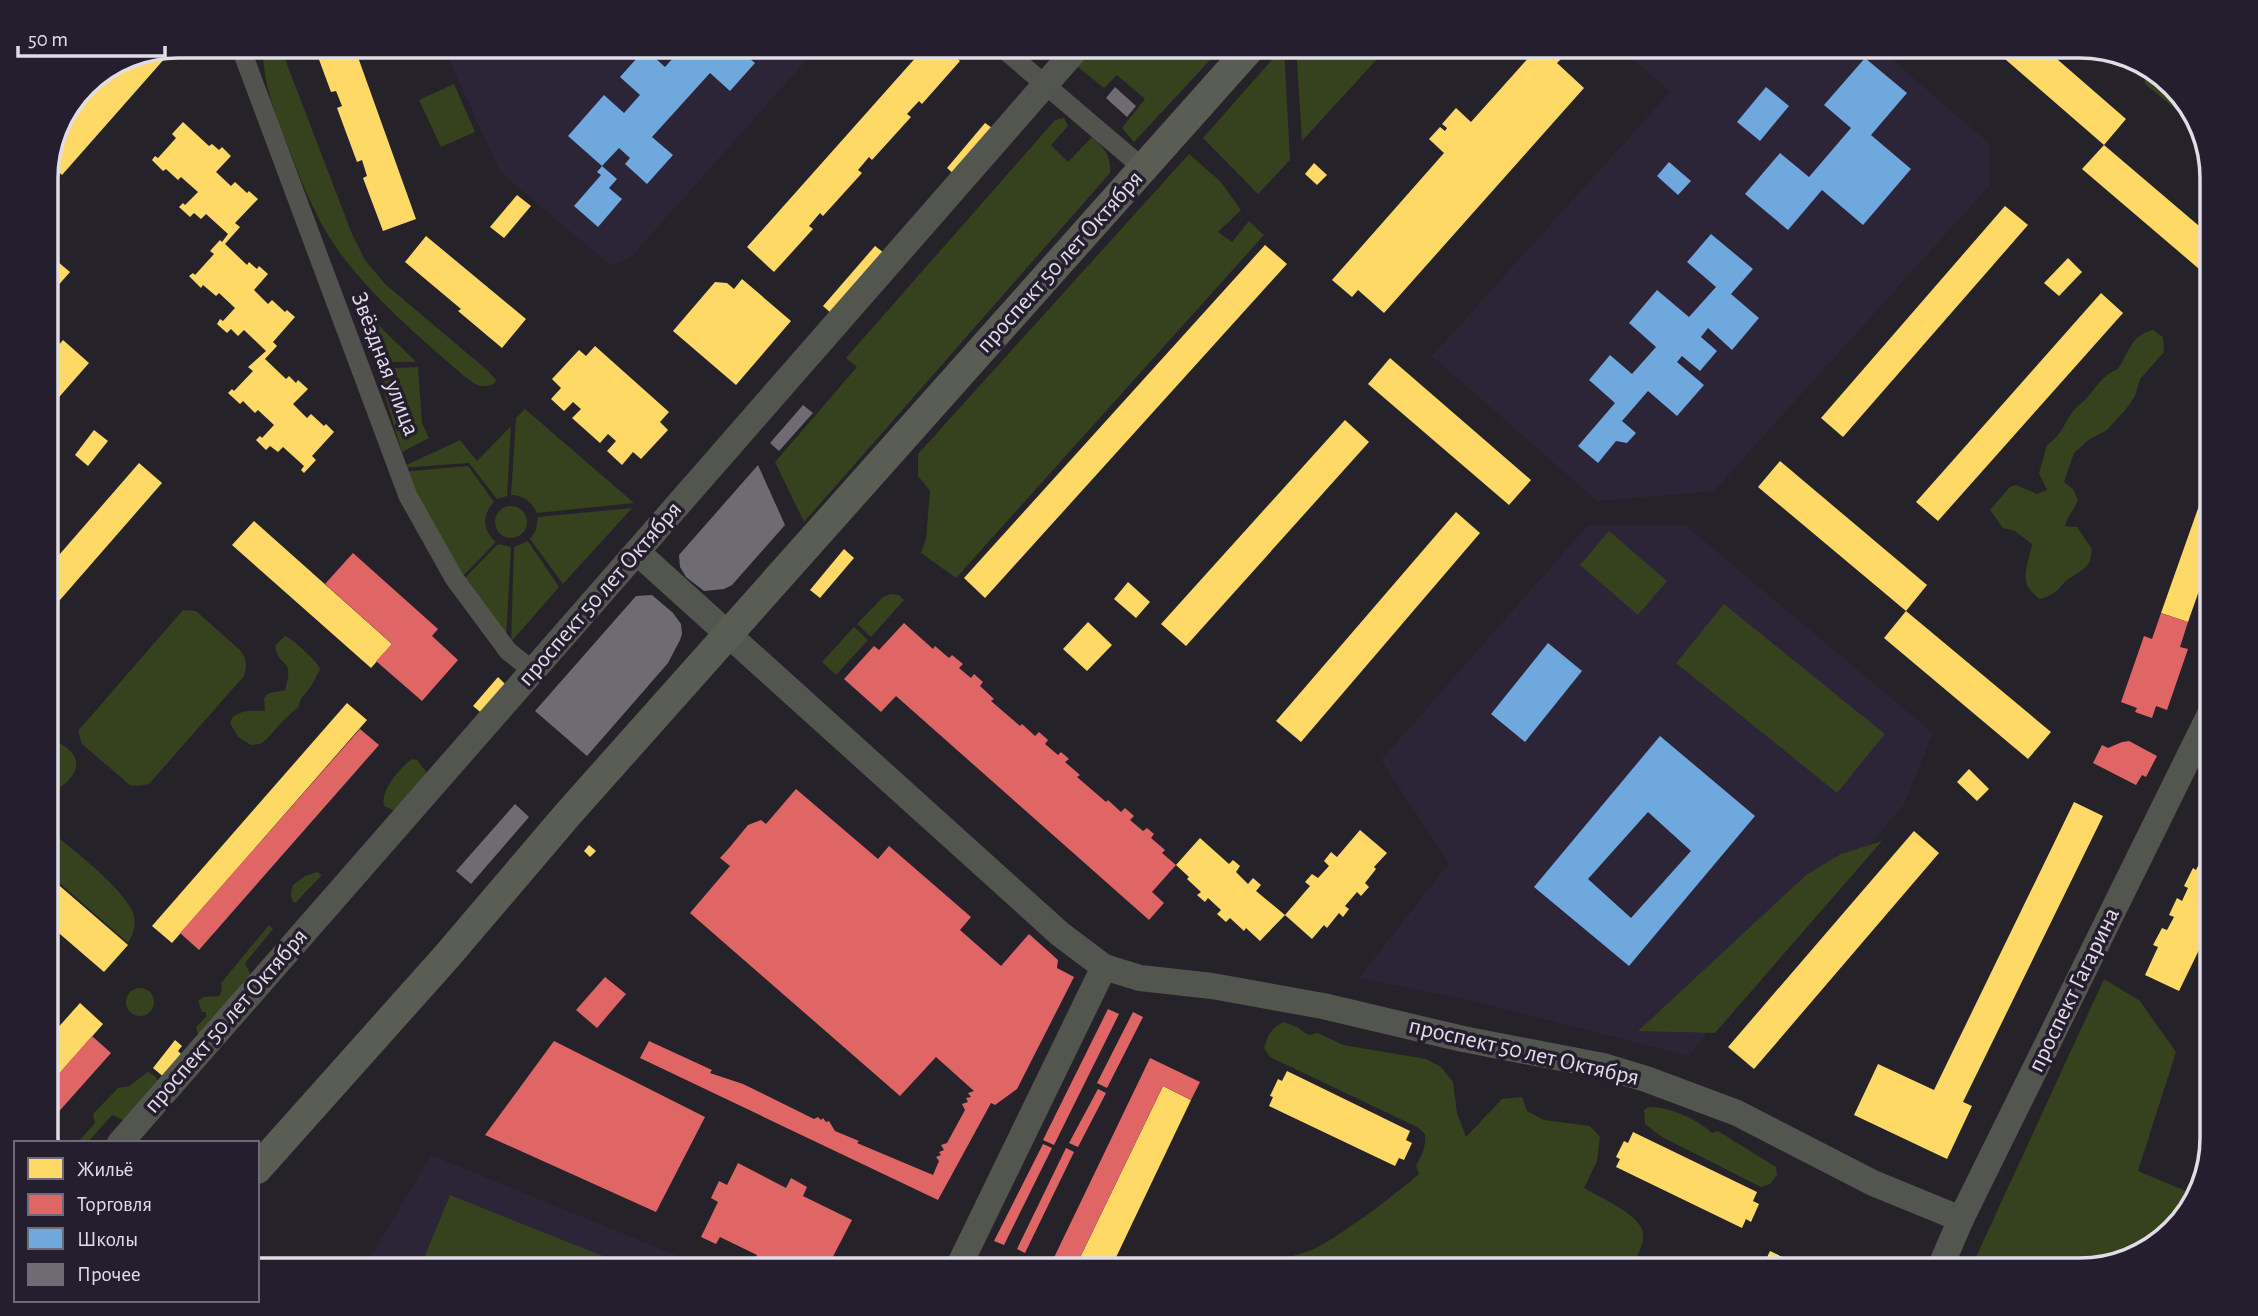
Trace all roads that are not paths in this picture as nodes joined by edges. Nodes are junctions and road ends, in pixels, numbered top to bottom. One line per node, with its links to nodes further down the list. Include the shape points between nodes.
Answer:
1 (244, 58): 9 (street, Звёздная улица, via 408,496 454,578 508,651)
2 (1015, 58): 5 (street)
3 (1068, 58): 5 (street, проспект 50 лет Октября)
4 (1241, 58): 6 (main road, проспект 50 лет Октября)
5 (1046, 83): 6 (street); 7 (street, проспект 50 лет Октября)
6 (1143, 168): 8 (main road, проспект 50 лет Октября)
7 (637, 552): 8 (street); 9 (street, проспект 50 лет Октября)
8 (728, 635): 11 (street, проспект 50 лет Октября, via 1060,934); 13 (main road, проспект 50 лет Октября)
9 (533, 671): 12 (street, проспект 50 лет Октября)
10 (2200, 733): 14 (street, проспект Гагарина)
11 (1104, 967): 14 (street, проспект 50 лет Октября, via 1140,978 1301,1002 1603,1066 1737,1113 1872,1183); 15 (street)
12 (122, 1141)
13 (259, 1167)
14 (1961, 1219): 16 (street, проспект Гагарина)
15 (963, 1258)
16 (1944, 1258)

